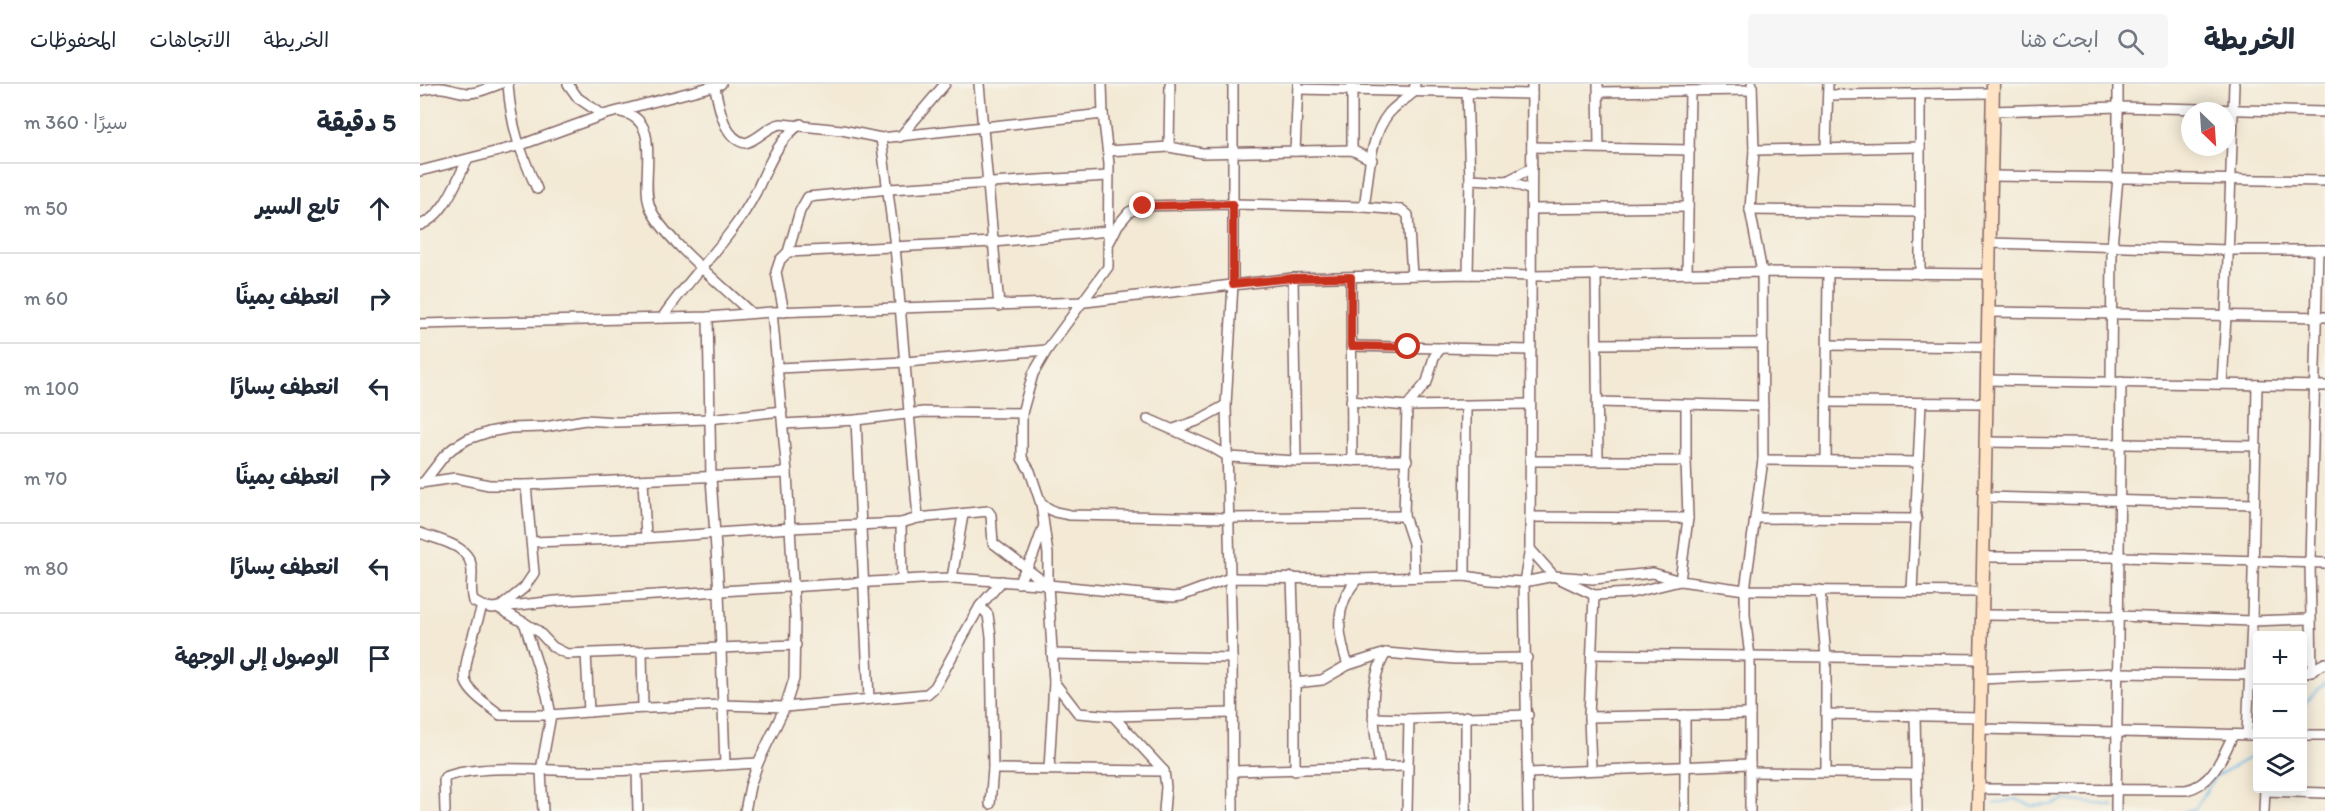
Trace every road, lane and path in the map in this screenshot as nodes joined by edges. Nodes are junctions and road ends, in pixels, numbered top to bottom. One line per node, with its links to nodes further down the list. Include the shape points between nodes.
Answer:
1 (500, 84): 20 (street, via 472,93 446,85)
2 (508, 84): 38 (street)
3 (568, 84): 33 (street, via 578,98)
4 (945, 84): 36 (street)
5 (979, 84): 35 (street)
6 (1102, 84): 32 (street)
7 (1170, 84): 39 (street)
8 (1233, 84): 49 (street)
9 (1828, 84): 23 (street)
10 (2118, 84): 26 (street)
11 (2234, 84): 25 (street)
12 (716, 85): 29 (street); 34 (street, via 726,128 741,142 749,142 774,125)
13 (1298, 86): 14 (street); 48 (street)
14 (1352, 87): 16 (street); 44 (street)
15 (1752, 87): 22 (street); 46 (street)
16 (1415, 88): 21 (street); 52 (street, via 1380,127)
17 (1598, 88): 22 (street); 41 (street)
18 (1993, 88): 24 (street); 30 (street)
19 (1532, 89): 21 (street); 40 (street)
20 (420, 91)
21 (1467, 92): 58 (street)
22 (1690, 92): 45 (street)
23 (1828, 94): 24 (street); 43 (street)
24 (1920, 94): 42 (street)
25 (2233, 102)
26 (2118, 107): 27 (street); 30 (street); 57 (street)
27 (2181, 108)
28 (2235, 109): 31 (street)
29 (619, 111): 33 (street); 81 (street, via 631,114 645,130 646,189 651,211)
30 (1992, 111): 56 (street)
31 (2325, 112)
32 (1103, 114): 35 (street); 47 (street)
33 (603, 116): 38 (street)
34 (801, 124): 37 (street); 81 (street, via 788,135 754,196)
35 (983, 128): 36 (street); 62 (street)
36 (900, 137): 37 (street)
37 (880, 138): 64 (street)
38 (518, 146): 51 (street); 63 (street)
39 (1169, 147): 47 (street); 49 (street, via 1193,153)
40 (1532, 147): 41 (street); 53 (street)
41 (1599, 147): 45 (street)
42 (1920, 147): 43 (street); 71 (street)
43 (1826, 148): 46 (street)
44 (1352, 150): 48 (street); 52 (street)
45 (1690, 150): 68 (street)
46 (1754, 150): 70 (street)
47 (1108, 151): 55 (street)
48 (1295, 151): 49 (street)
49 (1232, 153): 66 (street)
50 (2231, 156): 59 (street)
51 (468, 159): 54 (street); 72 (street, via 436,215)
52 (1372, 160): 67 (street)
53 (1532, 168): 60 (street); 65 (street)
54 (420, 171)
55 (1108, 176): 62 (street); 73 (street)
56 (1992, 176): 57 (street); 75 (street)
57 (2118, 177): 59 (street); 77 (street)
58 (1470, 179): 60 (street); 85 (street)
59 (2230, 180): 61 (street); 78 (street)
60 (1506, 181): 65 (street)
61 (2325, 181)
62 (987, 185): 64 (street); 74 (street)
63 (537, 189)
64 (889, 189): 76 (street); 80 (street, via 808,197)
65 (1531, 190): 69 (street)
66 (1233, 204): 67 (street); 73 (street, via 1136,207); 93 (street)
67 (1364, 207): 89 (street, via 1406,212)
68 (1688, 207): 69 (street); 83 (street)
69 (1532, 209): 90 (street)
70 (1750, 210): 71 (street); 82 (street)
71 (1920, 212): 87 (street)
72 (420, 225)
73 (1109, 236): 74 (street); 94 (street, via 1108,267)
74 (994, 242): 76 (street); 95 (street)
75 (1990, 243): 77 (street); 88 (street)
76 (895, 246): 80 (street); 96 (street)
77 (2112, 247): 78 (street); 101 (street)
78 (2229, 250): 79 (street); 103 (street)
79 (2321, 250): 104 (street)
80 (788, 252): 98 (street, via 776,272)
81 (701, 266): 100 (street); 105 (street)
82 (1762, 272): 83 (street); 84 (street); 107 (street)
83 (1687, 273): 86 (street)
84 (1828, 273): 87 (street); 109 (street)
85 (1468, 274): 89 (street); 90 (street)
86 (1596, 274): 90 (street); 108 (street)
87 (1920, 274): 88 (street)
88 (1990, 274): 99 (street)
89 (1412, 275): 91 (street)
90 (1532, 276): 114 (street)
91 (1351, 277): 92 (street); 110 (street)
92 (1293, 278): 93 (street); 147 (street)
93 (1233, 284): 94 (street); 130 (street)
94 (1085, 302): 95 (street); 113 (street)
95 (999, 306): 96 (street)
96 (899, 308): 98 (street); 115 (street)
97 (772, 312): 98 (street); 100 (street); 116 (street)
98 (784, 312)
99 (1990, 312): 101 (street); 111 (street)
100 (752, 313): 102 (street)
101 (2111, 313): 103 (street); 118 (street)
102 (708, 316): 105 (street); 138 (street)
103 (2226, 316): 104 (street); 120 (street)
104 (2321, 317): 122 (street)
105 (662, 318): 106 (street)
106 (420, 324)
107 (1763, 343): 108 (street); 134 (street)
108 (1597, 344): 125 (street)
109 (1828, 345): 111 (street); 126 (street)
110 (1351, 346): 112 (street); 124 (street)
111 (1989, 346): 117 (street)
112 (1441, 348): 114 (street); 132 (street, via 1434,357 1427,382)
113 (1047, 350): 115 (street); 137 (street, via 1034,374)
114 (1530, 350): 129 (street)
115 (906, 362): 116 (street); 136 (street)
116 (778, 368): 135 (street)
117 (1987, 380): 118 (street); 128 (street)
118 (2111, 381): 119 (street)
119 (2121, 382): 120 (street); 144 (street)
120 (2222, 384): 121 (street)
121 (2257, 385): 122 (street); 145 (street)
122 (2314, 385): 123 (street); 185 (street)
123 (2325, 386)
124 (1351, 401): 132 (street); 152 (street)
125 (1597, 402): 131 (street); 149 (street)
126 (1827, 402): 127 (street); 151 (street)
127 (1921, 403): 128 (street); 155 (street)
128 (1986, 403): 143 (street)
129 (1530, 404): 133 (street); 153 (street)
130 (1226, 405): 142 (street); 146 (street)
131 (1686, 405): 134 (street); 154 (street)
132 (1407, 406): 133 (street); 148 (street)
133 (1466, 406): 188 (street)
134 (1763, 406): 150 (street)
135 (782, 411): 138 (street); 141 (street)
136 (910, 413): 137 (street); 140 (street); 168 (street)
137 (1022, 413): 163 (street, via 1022,458)
138 (709, 419): 157 (street); 159 (street, via 595,420 489,432 453,448)
139 (1148, 419): 142 (street)
140 (856, 420): 141 (street); 174 (street)
141 (783, 424): 156 (street)
142 (1174, 429): 146 (street)
143 (1985, 442): 144 (street); 161 (street)
144 (2120, 443): 145 (street); 162 (street)
145 (2256, 446): 164 (street)
146 (1228, 457): 147 (street); 169 (street)
147 (1296, 460): 152 (street)
148 (1407, 460): 152 (street); 166 (street)
149 (1598, 460): 153 (street); 154 (street)
150 (1763, 460): 151 (street); 171 (street)
151 (1826, 460): 155 (street)
152 (1352, 461)
153 (1530, 461): 167 (street)
154 (1686, 461): 170 (street)
155 (1918, 462): 172 (street)
156 (787, 473): 157 (street); 176 (street)
157 (711, 478): 158 (street); 178 (street)
158 (643, 480): 160 (street); 179 (street)
159 (422, 483): 160 (street, via 455,478 489,485)
160 (526, 485): 180 (street)
161 (1986, 497): 162 (street); 182 (street)
162 (2120, 502): 164 (street); 183 (street)
163 (1041, 504): 169 (street, via 1063,514); 175 (street)
164 (2254, 504): 184 (street)
165 (963, 515): 168 (street); 187 (street, via 988,511 995,547); 191 (street)
166 (1404, 516): 169 (street); 190 (street, via 1413,543)
167 (1530, 517): 170 (street); 181 (street)
168 (918, 518): 173 (street)
169 (1229, 518): 192 (street)
170 (1688, 518): 197 (street)
171 (1756, 518): 172 (street); 203 (street)
172 (1917, 519): 205 (street)
173 (901, 523): 174 (street); 195 (street)
174 (861, 525): 176 (street); 198 (street)
175 (1044, 525): 187 (street); 201 (street)
176 (790, 528): 178 (street); 202 (street)
177 (420, 533): 209 (street, via 467,554 472,562 473,601)
178 (715, 535): 179 (street); 206 (street)
179 (646, 538): 180 (street)
180 (532, 542): 211 (street, via 531,580)
181 (1530, 549): 189 (street); 199 (street)
182 (1984, 557): 183 (street); 207 (street)
183 (2121, 557): 184 (street); 213 (street)
184 (2253, 561): 185 (street); 215 (street)
185 (2310, 563): 186 (street); 214 (street)
186 (2325, 563)
187 (1027, 568): 200 (street); 201 (street)
188 (1465, 576): 190 (street); 199 (street)
189 (1554, 576): 197 (street, via 1593,579 1653,573); 199 (street); 208 (street)
190 (1414, 577): 194 (street)
191 (952, 578): 195 (street); 196 (street)
192 (1230, 578): 193 (street); 201 (street, via 1173,597); 227 (street)
193 (1292, 578): 194 (street); 237 (street)
194 (1357, 579): 231 (street, via 1346,594 1339,622)
195 (902, 580): 198 (street)
196 (1002, 581): 200 (street); 210 (street)
197 (1680, 581): 203 (street); 208 (street, via 1632,593)
198 (863, 582): 202 (street); 239 (street)
199 (1524, 582): 228 (street)
200 (1018, 583): 201 (street)
201 (1048, 585): 223 (street)
202 (792, 586): 206 (street); 217 (street)
203 (1745, 590): 204 (street); 225 (street)
204 (1820, 591): 205 (street); 226 (street)
205 (1912, 591): 207 (street)
206 (719, 592): 211 (street); 218 (street)
207 (1982, 592): 212 (street)
208 (1593, 595): 224 (street)
209 (482, 606): 211 (street); 247 (street, via 468,656 467,684 500,716)
210 (980, 606): 239 (street, via 935,687 927,694); 269 (street, via 990,621)
211 (499, 608): 216 (street)
212 (1982, 615): 213 (street); 229 (street)
213 (2119, 616): 215 (street); 232 (street)
214 (2309, 620): 215 (street); 233 (street)
215 (2252, 621): 219 (street)
216 (524, 622): 221 (street, via 558,651); 247 (street)
217 (796, 645): 218 (street); 241 (street, via 794,679)
218 (721, 647): 220 (street); 240 (street)
219 (2253, 648)
220 (642, 651): 221 (street); 242 (street)
221 (586, 653): 243 (street)
222 (1386, 653): 228 (street, via 1455,659); 231 (street); 254 (street, via 1376,673)
223 (1052, 654): 227 (street); 236 (street)
224 (1592, 654): 225 (street); 253 (street)
225 (1750, 657): 226 (street); 245 (street)
226 (1826, 657): 229 (street); 246 (street)
227 (1232, 658): 244 (street)
228 (1527, 658): 248 (street)
229 (1982, 658): 235 (street)
230 (2325, 663): 233 (street)
231 (1348, 665): 237 (street, via 1322,680)
232 (2117, 673): 234 (street); 235 (street); 257 (street)
233 (2307, 673)
234 (2253, 675)
235 (1980, 679): 256 (street)
236 (1054, 682): 250 (street, via 1078,713); 272 (street)
237 (1295, 683): 275 (street)
238 (2254, 685): 259 (street)
239 (870, 699): 241 (street)
240 (722, 705): 241 (street); 242 (street); 263 (street)
241 (785, 707): 262 (street)
242 (642, 708): 243 (street)
243 (589, 712): 247 (street)
244 (1232, 713): 250 (street); 274 (street)
245 (1750, 714): 249 (street); 267 (street)
246 (1826, 714): 252 (street); 277 (street)
247 (551, 715): 271 (street)
248 (1528, 715): 251 (street); 276 (street)
249 (1685, 715): 253 (street); 265 (street)
250 (1113, 716): 273 (street)
251 (1466, 716): 255 (street); 292 (street)
252 (1915, 716): 256 (street); 278 (street)
253 (1589, 717): 270 (street)
254 (1373, 718): 255 (street); 266 (street)
255 (1409, 719): 264 (street)
256 (1980, 723): 257 (street); 280 (street)
257 (2117, 731): 258 (street); 279 (street)
258 (2233, 735): 259 (street); 279 (street, via 2218,767 2195,789)
259 (2252, 735)
260 (2307, 735): 261 (street)
261 (2325, 735)
262 (758, 763): 263 (street); 288 (street)
263 (724, 765): 268 (street)
264 (1407, 766): 266 (street); 291 (street)
265 (1685, 766): 267 (street); 270 (street); 294 (street)
266 (1380, 767): 275 (street)
267 (1750, 768): 277 (street); 295 (street)
268 (637, 769): 271 (street); 287 (street)
269 (993, 769): 272 (street); 284 (street)
270 (1591, 769): 276 (street)
271 (541, 770): 285 (street, via 495,769 448,775 444,780); 286 (street)
272 (1049, 770): 273 (street)
273 (1164, 771): 289 (street)
274 (1233, 771): 275 (street); 290 (street)
275 (1294, 771)
276 (1529, 773): 293 (street)
277 (1826, 773): 278 (street)
278 (1916, 774): 296 (street)
279 (2116, 788): 280 (street); 298 (street)
280 (1979, 789): 297 (street)
281 (2307, 792): 283 (street)
282 (2265, 793): 299 (street)
283 (2325, 793)
284 (990, 804)
285 (445, 811)
286 (543, 811)
287 (638, 811)
288 (745, 811)
289 (1164, 811)
290 (1233, 811)
291 (1407, 811)
292 (1466, 811)
293 (1528, 811)
294 (1685, 811)
295 (1750, 811)
296 (1917, 811)
297 (1978, 811)
298 (2116, 811)
299 (2264, 811)

